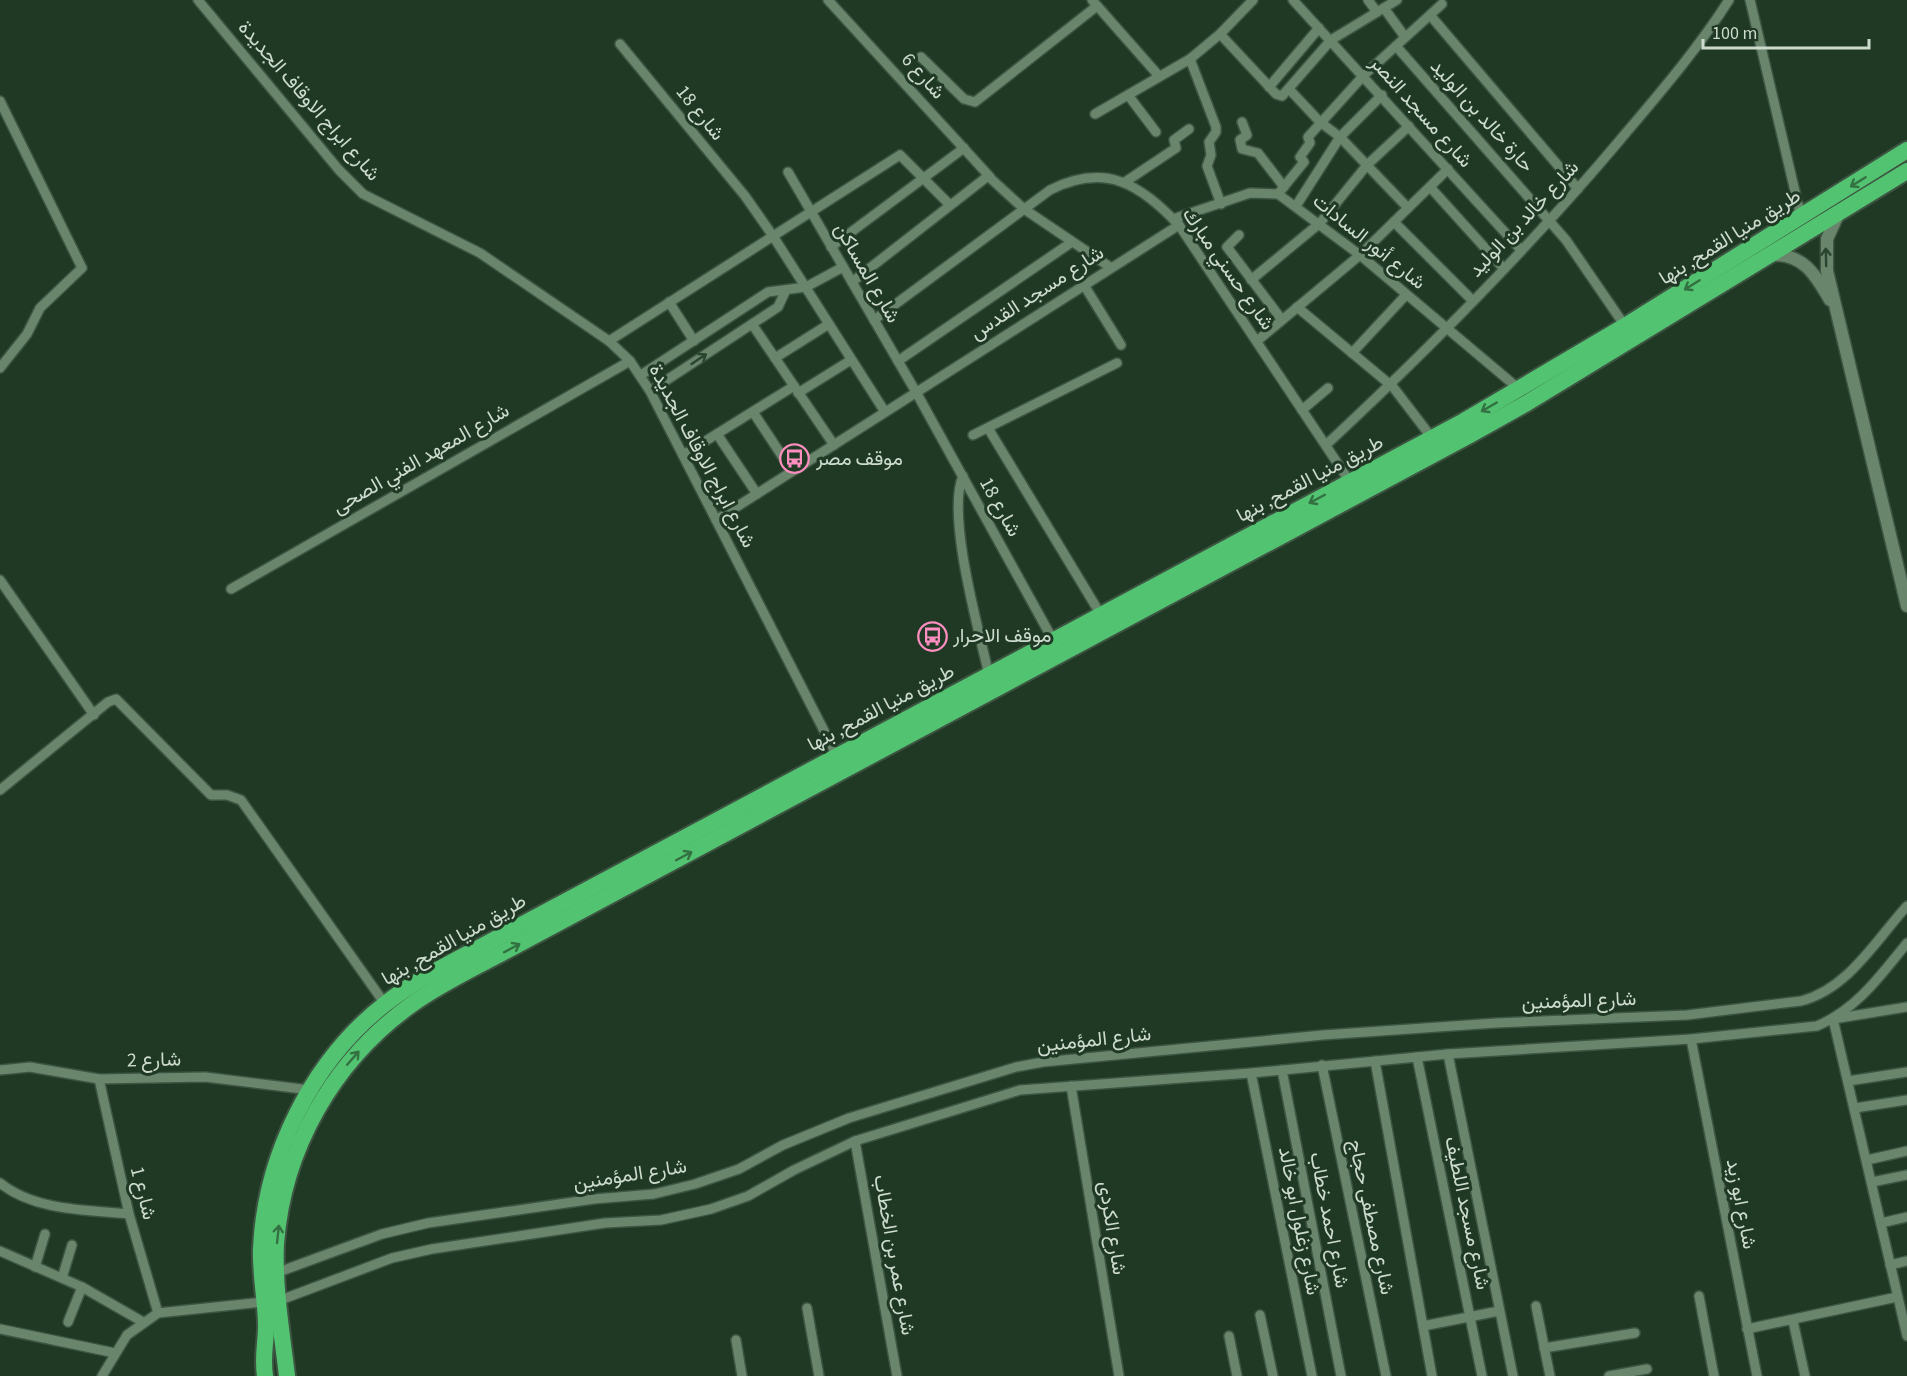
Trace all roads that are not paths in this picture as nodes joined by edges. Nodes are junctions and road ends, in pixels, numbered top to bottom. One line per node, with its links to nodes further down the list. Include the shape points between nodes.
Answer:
1 (198, 0): 85 (street, شارع ابراج الاوقاف الجديدة, via 363,194 480,254)
2 (828, 0): 35 (street, شارع 6)
3 (1253, 0): 14 (street)
4 (1293, 0): 13 (street, شارع مسجد النصر)
5 (1368, 0): 11 (street)
6 (1397, 0): 11 (street)
7 (1729, 0): 45 (street, شارع خالد بن الوليد, via 1667,84)
8 (1750, 0): 54 (street)
9 (1094, 3): 19 (street, via 975,102 964,99); 22 (street)
10 (1442, 4): 12 (street)
11 (1381, 10): 15 (street); 16 (street)
12 (1430, 15): 15 (street); 45 (street)
13 (1318, 28): 16 (street, شارع مسجد النصر); 23 (street)
14 (1220, 34): 20 (street); 23 (street)
15 (1405, 37): 18 (street)
16 (1331, 40): 21 (street, شارع مسجد النصر); 24 (street)
17 (620, 44): 59 (street, شارع 18, via 745,196)
18 (1396, 46): 21 (street); 55 (street, حارة خالد بن الوليد)
19 (921, 57)
20 (1190, 59): 22 (street); 47 (street, via 1216,127 1209,142 1211,157 1207,166)
21 (1364, 75): 26 (street, شارع مسجد النصر); 30 (street)
22 (1159, 76): 25 (street)
23 (1269, 87): 24 (street, via 1279,96)
24 (1289, 89): 30 (street)
25 (1128, 95): 28 (street); 33 (street)
26 (1382, 95): 31 (street, شارع مسجد النصر); 34 (street)
27 (0, 101): 95 (street, via 82,268 40,308 27,334)
28 (1095, 114)
29 (1242, 122): 46 (street, شارع أنور السادات, via 1247,135 1240,140 1241,148 1258,153)
30 (1320, 122): 34 (street); 46 (street, via 1307,137 1310,143 1300,157 1304,162)
31 (1409, 126): 37 (street); 38 (street, شارع مسجد النصر)
32 (1189, 129): 43 (street, via 1174,140 1176,148)
33 (1156, 132)
34 (1340, 136): 37 (street); 49 (street)
35 (964, 148): 41 (street, شارع 6); 42 (street)
36 (1907, 150): 54 (highway, طريق منيا القمح, بنها, one-way to 54)
37 (1367, 165): 50 (street); 58 (street)
38 (1448, 169): 44 (street); 63 (street, شارع مسجد النصر)
39 (1907, 171): 52 (highway, طريق منيا القمح, بنها)
40 (788, 172): 53 (street, شارع المساكن)
41 (990, 177): 48 (street); 51 (street, شارع 6)
42 (923, 178): 48 (street); 53 (street, via 900,155); 62 (street)
43 (1125, 182): 51 (street, شارع حسني مبارك, via 1094,177 1068,181); 56 (street, شارع حسني مبارك)
44 (1430, 187): 50 (street); 68 (street)
45 (1578, 189): 55 (street, شارع خالد بن الوليد)
46 (1281, 191): 47 (street, via 1256,192); 49 (street, شارع أنور السادات)
47 (1221, 204): 56 (street)
48 (950, 205): 70 (street)
49 (1296, 206): 58 (street, شارع أنور السادات)
50 (1408, 208): 57 (street)
51 (1024, 209): 61 (street, شارع 6); 79 (street, شارع حسني مبارك)
52 (1841, 211): 65 (highway, طريق منيا القمح, بنها); 77 (street, one-way to 52, via 1825,255 1832,225)
53 (811, 212): 59 (street); 62 (street, شارع المساكن)
54 (1801, 217): 83 (highway, طريق منيا القمح, بنها, one-way to 83)
55 (1550, 220): 63 (street, شارع خالد بن الوليد); 83 (street, حارة خالد بن الوليد)
56 (1176, 222): 67 (street, شارع مسجد القدس); 87 (street, شارع حسني مبارك)
57 (1394, 222): 64 (street); 75 (street)
58 (1320, 223): 64 (street, شارع أنور السادات); 69 (street)
59 (773, 236): 72 (street, شارع 18); 76 (street)
60 (1239, 236): 69 (street, via 1227,247)
61 (1072, 242): 67 (street, شارع 6); 93 (street)
62 (831, 247): 66 (street, شارع المساكن)
63 (1521, 250): 68 (street, شارع خالد بن الوليد)
64 (1360, 255): 74 (street, شارع أنور السادات); 78 (street)
65 (1768, 255): 77 (street, via 1782,254 1806,264); 128 (highway, طريق منيا القمح, بنها, one-way to 65, via 1470,435)
66 (843, 267): 70 (street, شارع المساكن); 72 (street)
67 (1110, 267): 71 (street, شارع مسجد القدس)
68 (1504, 268): 75 (street, شارع خالد بن الوليد)
69 (1251, 280): 80 (street)
70 (852, 282): 79 (street, شارع المساكن)
71 (1084, 285): 88 (street); 102 (street, شارع مسجد القدس)
72 (806, 287): 73 (street); 82 (street, شارع 18)
73 (786, 290): 81 (street, via 778,307); 86 (street, via 768,292)
74 (1406, 295): 84 (street, شارع أنور السادات); 89 (street)
75 (1473, 301): 84 (street, شارع خالد بن الوليد)
76 (669, 302): 85 (street); 86 (street)
77 (1834, 306): 120 (street)
78 (1298, 307): 80 (street); 89 (street)
79 (874, 320): 93 (street, شارع المساكن)
80 (1282, 320): 87 (street)
81 (752, 324): 90 (street); 101 (street, one-way to 81)
82 (829, 324): 90 (street); 91 (street, شارع 18)
83 (1625, 326): 100 (highway, طريق منيا القمح, بنها)
84 (1447, 329): 97 (street, شارع خالد بن الوليد); 100 (street, شارع أنور السادات)
85 (609, 341): 92 (street, شارع ابراج الاوقاف الجديدة)
86 (694, 341): 96 (street)
87 (1257, 341): 103 (street, شارع حسني مبارك)
88 (1121, 345)
89 (1352, 353): 97 (street)
90 (775, 358): 99 (street)
91 (851, 360): 99 (street); 105 (street, شارع 18)
92 (630, 361): 96 (street, شارع ابراج الاوقاف الجديدة); 119 (street, شارع المعهد الفني الصحى)
93 (898, 361): 102 (street, شارع المساكن)
94 (1117, 363): 106 (street)
95 (0, 368)
96 (641, 375): 101 (street, شارع ابراج الاوقاف الجديدة)
97 (1390, 385): 109 (street); 111 (street, شارع خالد بن الوليد)
98 (1328, 388): 103 (street)
99 (796, 389): 104 (street); 110 (street)
100 (1519, 389): 109 (highway, طريق منيا القمح, بنها, one-way to 109)
101 (650, 391): 112 (street, شارع ابراج الاوقاف الجديدة)
102 (916, 392): 105 (street, شارع مسجد القدس); 114 (street, شارع 18)
103 (1302, 410): 111 (street, شارع حسني مبارك)
104 (753, 412): 107 (street); 113 (street)
105 (885, 412): 110 (street, شارع مسجد القدس)
106 (988, 428): 108 (street); 121 (street)
107 (717, 434): 112 (street); 116 (street)
108 (974, 435)
109 (1432, 438): 115 (highway, طريق منيا القمح, بنها)
110 (834, 445): 113 (street, شارع مسجد القدس)
111 (1326, 445): 115 (street, شارع حسني مبارك)
112 (683, 455): 117 (street, شارع ابراج الاوقاف الجديدة)
113 (792, 471): 116 (street, شارع مسجد القدس)
114 (963, 476): 122 (street, شارع 18); 123 (street, via 957,512 971,599)
115 (1350, 482): 121 (highway, طريق منيا القمح, بنها, one-way to 121)
116 (757, 494): 117 (street, شارع مسجد القدس)
117 (716, 520): 125 (street, شارع ابراج الاوقاف الجديدة)
118 (0, 580): 124 (street)
119 (231, 589)
120 (1907, 606)
121 (1101, 615): 122 (highway, طريق منيا القمح, بنها)
122 (1053, 640): 123 (highway, طريق منيا القمح, بنها)
123 (989, 675): 125 (highway, طريق منيا القمح, بنها)
124 (94, 715): 126 (street); 130 (street, via 113,699 119,702 210,795 240,800)
125 (837, 756): 128 (highway, طريق منيا القمح, بنها)
126 (0, 789)
127 (1907, 906): 163 (street, شارع المؤمنين, via 1834,986 1801,1002 1686,1016 1323,1035 1043,1062 849,1118 783,1145 739,1169 695,1184 654,1194 428,1223 382,1234)
128 (565, 910): 130 (highway, طريق منيا القمح, بنها, via 429,976); 163 (highway, طريق منيا القمح, بنها, one-way to 128, via 279,1216 293,1161 316,1109 349,1062 412,1004)
129 (1907, 943): 132 (street, شارع المؤمنين, via 1856,1002)
130 (385, 1004): 145 (highway, طريق منيا القمح, بنها, via 337,1053)
131 (1907, 1007): 132 (street)
132 (1833, 1019): 133 (street, شارع المؤمنين, via 1817,1026); 143 (street)
133 (1691, 1039): 134 (street, شارع المؤمنين); 181 (street, شارع ابو زيد)
134 (1448, 1054): 135 (street, شارع المؤمنين); 171 (street)
135 (1417, 1057): 136 (street, شارع المؤمنين); 174 (street, شارع مسجد اللطيف)
136 (1375, 1061): 137 (street, شارع المؤمنين); 178 (street)
137 (1322, 1065): 139 (street, شارع المؤمنين); 201 (street, شارع مصطفى حجاج)
138 (0, 1070): 142 (street, شارع 2, via 30,1067)
139 (1282, 1070): 141 (street, شارع المؤمنين); 200 (street, شارع احمد خطاب)
140 (1907, 1072): 143 (street)
141 (1251, 1074): 144 (street, شارع المؤمنين); 199 (street, شارع زغلول ابو خالد)
142 (99, 1079): 145 (street, شارع 2, via 205,1077); 154 (street, شارع 1)
143 (1848, 1081): 147 (street)
144 (1071, 1086): 148 (street, شارع المؤمنين, via 1020,1090); 196 (street, شارع الكردى)
145 (310, 1090): 168 (highway, طريق منيا القمح, بنها, via 285,1140 268,1193 261,1248)
146 (1907, 1100): 147 (street)
147 (1854, 1108): 150 (street)
148 (855, 1141): 168 (street, شارع المؤمنين, via 748,1196 711,1209 661,1220 605,1223 422,1251); 195 (street, شارع عمر بن الخطاب)
149 (1907, 1151): 150 (street)
150 (1867, 1160): 152 (street)
151 (1907, 1175): 152 (street)
152 (1872, 1182): 156 (street)
153 (0, 1183): 154 (street, via 28,1200)
154 (129, 1214): 172 (street, شارع 1)
155 (1907, 1217): 156 (street)
156 (1881, 1223): 161 (street)
157 (45, 1234): 162 (street)
158 (72, 1245): 164 (street)
159 (0, 1251): 162 (street)
160 (1907, 1261): 161 (street)
161 (1890, 1265): 167 (street)
162 (35, 1266): 164 (street)
163 (276, 1273): 168 (highway, طريق منيا القمح, بنها)
164 (62, 1278): 165 (street)
165 (82, 1287): 176 (street); 177 (street)
166 (1699, 1296): 207 (street)
167 (1901, 1301): 175 (street); 184 (street)
168 (271, 1302): 172 (street, شارع المؤمنين); 179 (highway, طريق منيا القمح, بنها); 192 (highway, طريق منيا القمح, بنها)
169 (1536, 1306): 186 (street)
170 (807, 1308): 194 (street)
171 (1499, 1311): 174 (street); 204 (street)
172 (158, 1313): 177 (street)
173 (1260, 1315): 198 (street)
174 (1470, 1317): 178 (street); 203 (street, شارع مسجد اللطيف)
175 (1794, 1320): 181 (street); 209 (street)
176 (68, 1322)
177 (143, 1322): 187 (street, via 127,1335)
178 (1423, 1326): 202 (street)
179 (266, 1327): 190 (highway, طريق منيا القمح, بنها, via 262,1358); 191 (highway)
180 (0, 1329): 187 (street)
181 (1747, 1329): 208 (street, شارع ابو زيد)
182 (1635, 1333): 186 (street)
183 (1229, 1335): 197 (street)
184 (1907, 1336)
185 (736, 1340): 193 (street)
186 (1544, 1348): 205 (street)
187 (115, 1353): 189 (street)
188 (1647, 1369): 206 (street)
189 (102, 1376)
190 (265, 1376)
191 (274, 1376)
192 (287, 1376)
193 (742, 1376)
194 (819, 1376)
195 (897, 1376)
196 (1119, 1376)
197 (1237, 1376)
198 (1273, 1376)
199 (1312, 1376)
200 (1341, 1376)
201 (1386, 1376)
202 (1432, 1376)
203 (1482, 1376)
204 (1513, 1376)
205 (1550, 1376)
206 (1609, 1376)
207 (1714, 1376)
208 (1757, 1376)
209 (1805, 1376)

